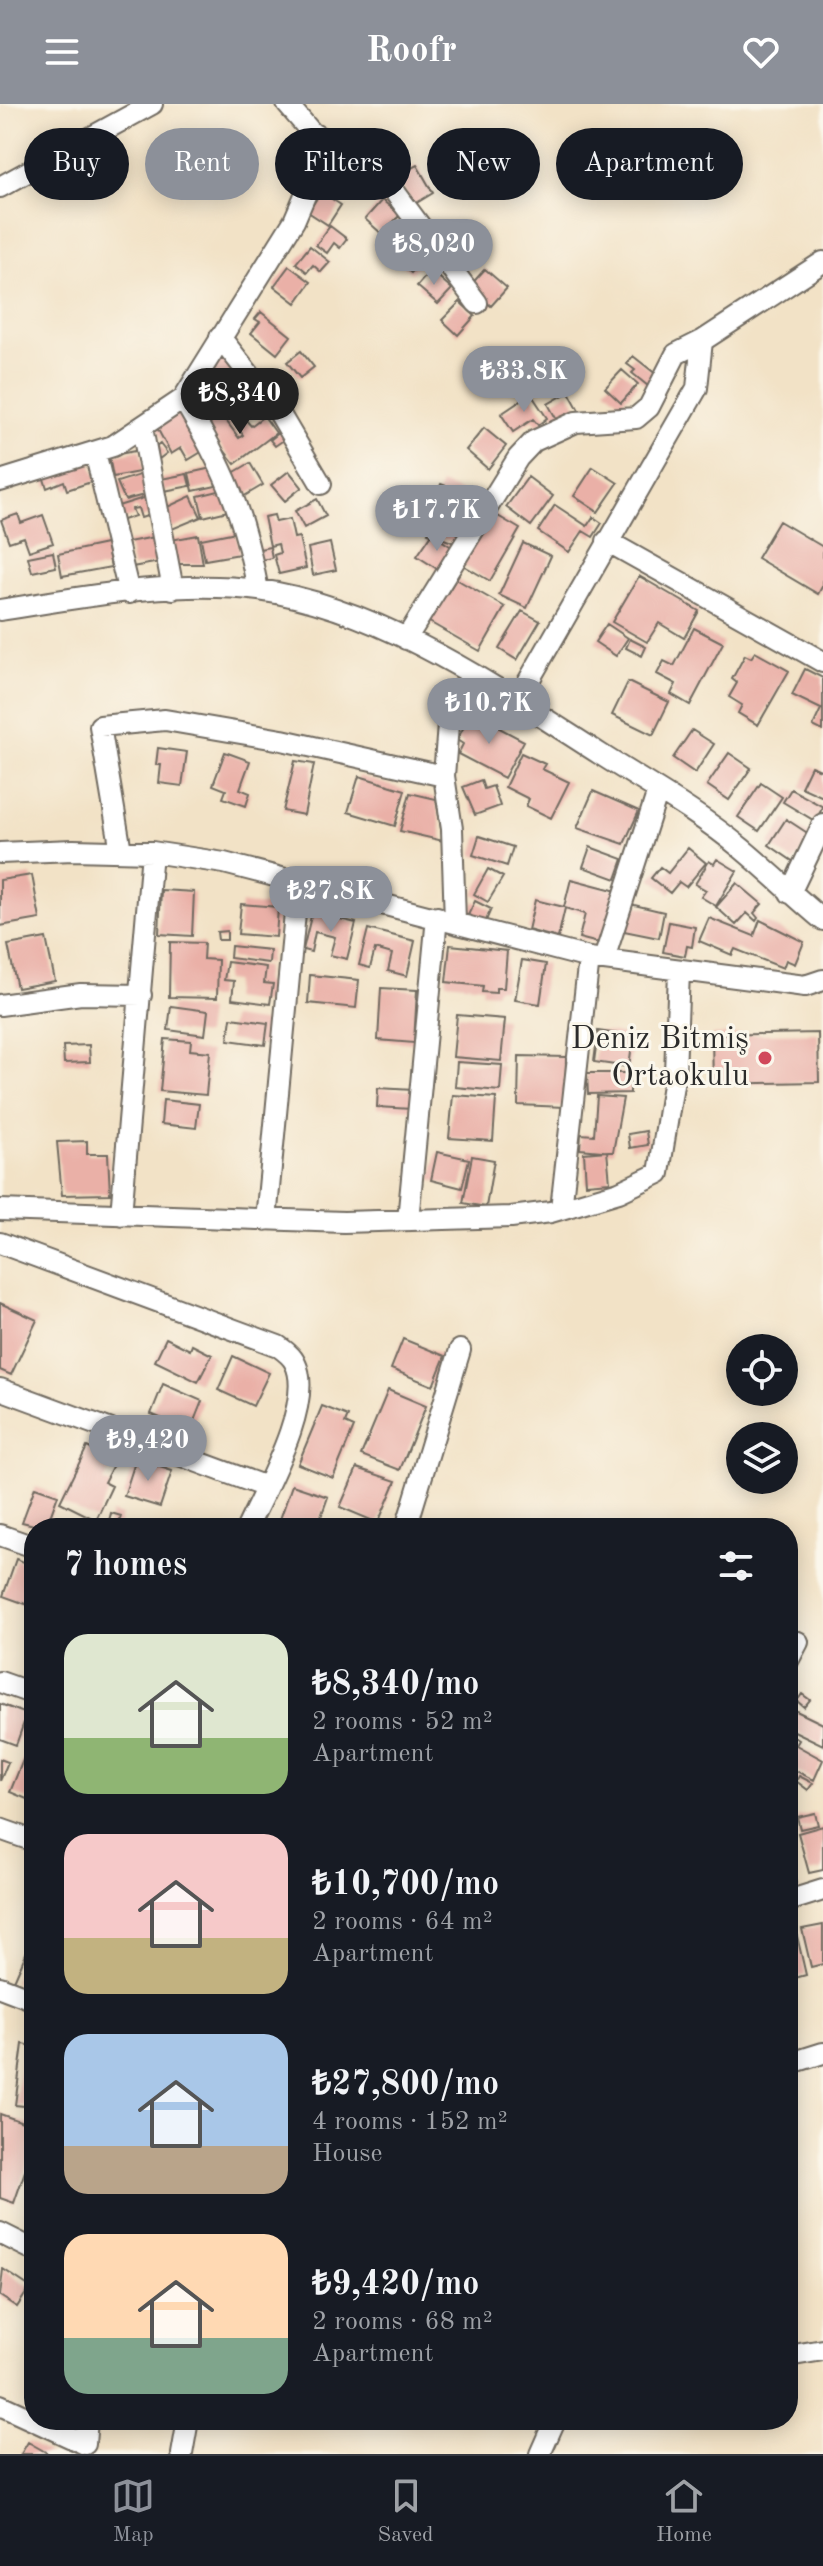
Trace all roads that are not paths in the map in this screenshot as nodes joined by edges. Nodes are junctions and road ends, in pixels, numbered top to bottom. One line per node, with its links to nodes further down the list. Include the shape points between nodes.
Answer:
1 (152, 104): 4 (street)
2 (287, 104): 3 (street)
3 (308, 128)
4 (0, 187)
5 (303, 200): 9 (street)
6 (401, 200): 8 (street)
7 (823, 262): 10 (street)
8 (477, 303)
9 (220, 337): 11 (street); 15 (street, via 278,411)
10 (702, 341): 16 (street, via 697,388); 21 (street, via 676,354 649,407 636,418 576,422 534,441 518,458)
11 (183, 399): 12 (street); 18 (street, via 220,460 244,524)
12 (142, 428): 13 (street); 17 (street)
13 (95, 452): 14 (street); 19 (street)
14 (0, 481)
15 (321, 484)
16 (607, 541): 22 (street); 24 (street)
17 (173, 589): 18 (street); 19 (street)
18 (258, 590): 21 (street, via 350,614)
19 (129, 593): 20 (street)
20 (0, 610)
21 (406, 639): 23 (street)
22 (823, 662)
23 (471, 676): 24 (street); 25 (street, via 448,725)
24 (517, 701): 26 (street)
25 (444, 776): 28 (street, via 165,720 100,726); 33 (street, via 452,829)
26 (658, 791): 32 (street, via 740,847); 35 (street)
27 (823, 824): 32 (street)
28 (121, 851): 29 (street); 30 (street)
29 (152, 852): 31 (street); 38 (street)
30 (0, 853)
31 (298, 881): 33 (street); 43 (street)
32 (790, 893): 34 (street)
33 (446, 919): 35 (street); 44 (street)
34 (823, 920)
35 (596, 959): 36 (street); 40 (street)
36 (679, 972): 37 (street, via 805,986); 40 (street, via 675,1072 659,1173 619,1192)
37 (823, 980)
38 (141, 995): 39 (street, via 81,994); 42 (street)
39 (0, 1005)
40 (561, 1209): 44 (street, via 511,1217)
41 (0, 1210): 42 (street)
42 (121, 1215): 43 (street)
43 (266, 1220): 44 (street)
44 (408, 1220)
45 (0, 1243): 48 (street, via 289,1354 297,1365 296,1407)
46 (460, 1350): 50 (street)
47 (0, 1389): 48 (street)
48 (266, 1487): 49 (street)
49 (252, 1518)
50 (409, 1518)
51 (0, 1535): 52 (street)
52 (24, 1543)
53 (0, 1682): 54 (street)
54 (24, 1690)
55 (0, 1829): 56 (street)
56 (24, 1837)
57 (823, 1890): 58 (street)
58 (798, 1898)
59 (0, 1987): 60 (street)
60 (24, 1996)
61 (823, 2053): 62 (street)
62 (798, 2061)
63 (0, 2233): 64 (street)
64 (24, 2245)
65 (823, 2350): 66 (street)
66 (798, 2354)
67 (0, 2405): 68 (street)
68 (24, 2418)
69 (48, 2430): 72 (street)
70 (186, 2430): 73 (street)
71 (551, 2430): 74 (street)
72 (84, 2449)
73 (182, 2454)
74 (540, 2454)

